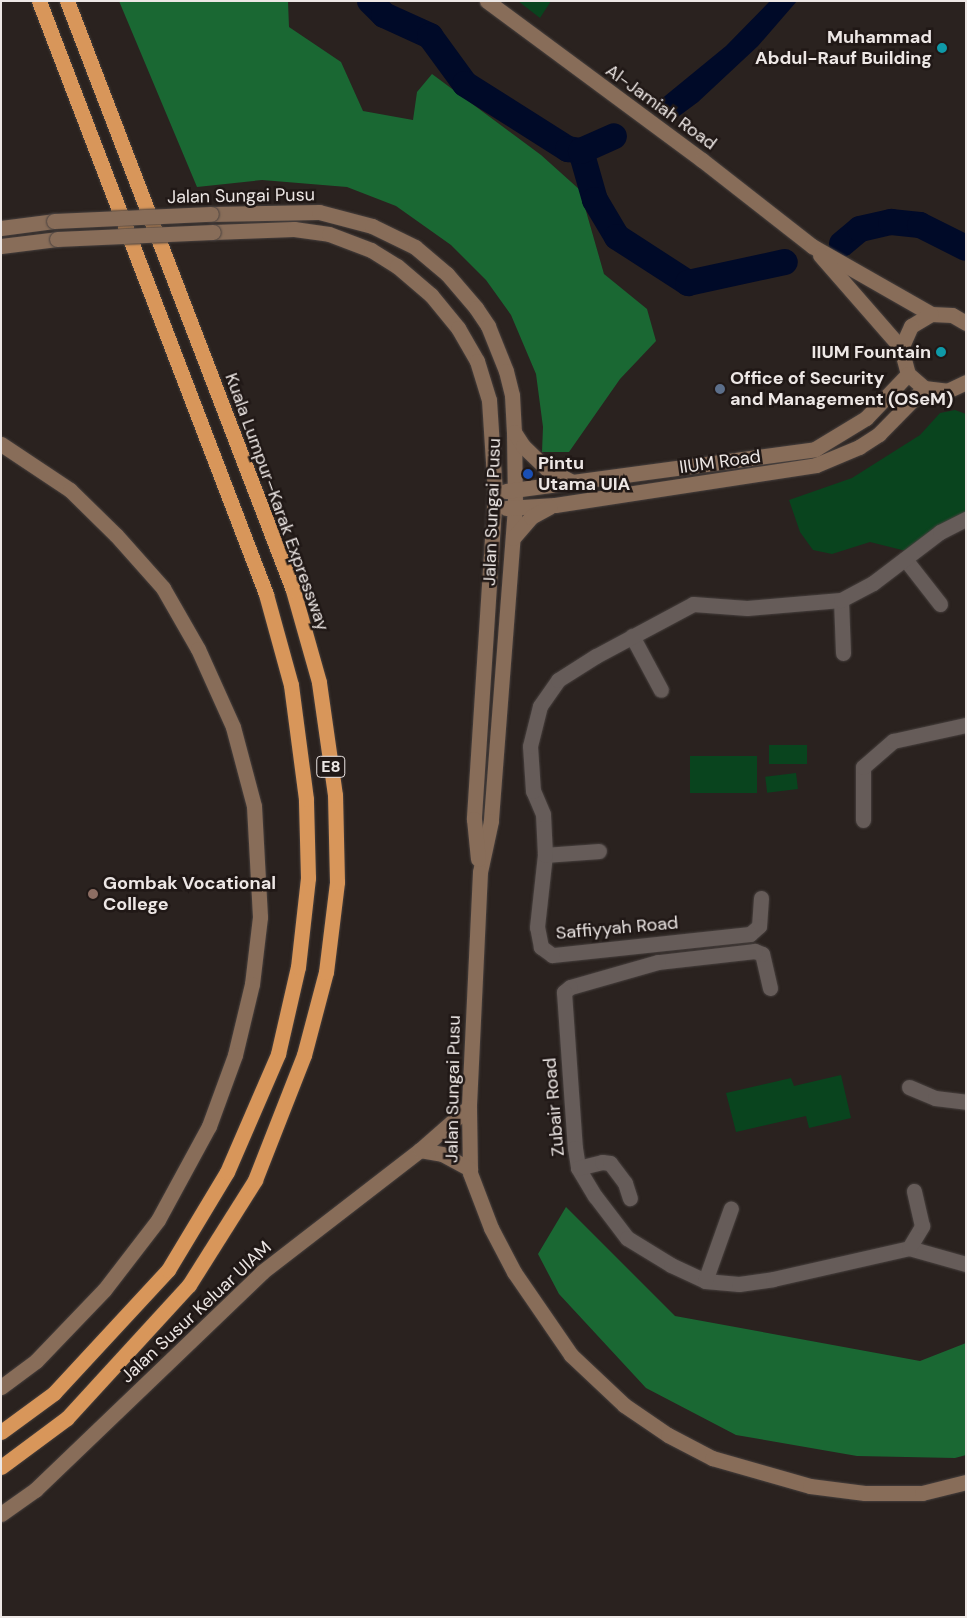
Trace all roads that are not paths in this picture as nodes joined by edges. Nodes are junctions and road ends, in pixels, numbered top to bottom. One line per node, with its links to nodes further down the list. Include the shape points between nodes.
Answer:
1 (40, 1): 51 (highway, E8, via 266,594 291,685 306,799 308,878 298,968 278,1054 227,1172 168,1270 54,1393)
2 (67, 1): 52 (highway, Kuala Lumpur–Karak Expressway / E8, via 293,590 319,682 334,795 337,882 326,972 306,1046 255,1180 189,1285 67,1418)
3 (486, 1): 6 (main road, Al-Jamiah Road, via 702,160)
4 (1, 228): 13 (main road, Jalan Sungai Pusu, bridge, via 54,221 319,212 372,226 415,247 447,274 488,326 506,371)
5 (1, 246): 19 (main road, Jalan Sungai Pusu, bridge, via 56,239 294,229 329,234 352,242 397,266 431,295 469,345 490,400)
6 (812, 246): 7 (main road, Al-Jamiah Road); 9 (main road, Al-Jamiah Road)
7 (931, 314): 8 (main road, Al-Jamiah Road, via 952,315); 9 (main road, via 911,326)
8 (966, 323)
9 (901, 348): 10 (main road, Al-Jamiah Road)
10 (908, 374): 12 (main road); 15 (main road, IIUM Road, via 866,418 815,449)
11 (964, 385): 12 (main road, via 939,392)
12 (924, 388): 16 (main road, IIUM Road, via 879,434 836,458 796,470)
13 (514, 432): 17 (main road, via 546,469); 18 (main road, Jalan Sungai Pusu)
14 (1, 444): 50 (main road, via 70,490 116,536 163,588 198,649 233,727 254,806 260,917 252,984 235,1055 209,1126 158,1220 104,1290 36,1361)
15 (713, 465): 16 (main road); 17 (main road, IIUM Road)
16 (716, 482): 20 (main road, IIUM Road)
17 (576, 483): 18 (main road, IIUM Road)
18 (515, 490): 19 (main road, IIUM Road); 21 (main road, Jalan Sungai Pusu)
19 (495, 492): 22 (main road, Jalan Sungai Pusu)
20 (555, 505): 21 (main road, IIUM Road); 24 (main road, via 531,517)
21 (515, 507): 22 (main road, IIUM Road); 24 (main road, Jalan Sungai Pusu)
22 (494, 508): 35 (main road, Jalan Sungai Pusu, via 474,819)
23 (966, 519): 25 (street, Saffiyyah Road, via 940,532)
24 (513, 538): 35 (main road, Jalan Sungai Pusu, via 491,821)
25 (905, 559): 26 (street, Saffiyyah Road, via 873,583); 27 (street)
26 (841, 600): 28 (street, Saffiyyah Road, via 747,608 693,604); 29 (street)
27 (940, 604)
28 (632, 636): 30 (street); 34 (street, Saffiyyah Road, via 558,680 540,706 530,746 533,791 543,814)
29 (843, 653)
30 (661, 690)
31 (966, 726): 32 (street, via 893,741 863,767)
32 (863, 820)
33 (599, 851): 34 (street)
34 (544, 855): 36 (street, Saffiyyah Road, via 537,927 541,947 552,955 750,934 759,926)
35 (480, 872): 40 (main road, Jalan Sungai Pusu)
36 (761, 898)
37 (770, 988): 42 (street, Zubair Road, via 762,954 755,951 658,962 570,987 563,999)
38 (909, 1087): 39 (street, via 935,1098)
39 (966, 1102)
40 (469, 1107): 41 (main road, Jalan Susur Keluar UIAM); 43 (main road, Jalan Sungai Pusu)
41 (420, 1150): 43 (main road, via 442,1154); 54 (main road, Jalan Susur Keluar UIAM, via 262,1272 35,1490)
42 (578, 1168): 45 (street, via 602,1162 610,1164 625,1183); 49 (street, Zubair Road, via 627,1238)
43 (470, 1169): 53 (main road, Jalan Sungai Pusu, via 491,1228 514,1272 572,1355 624,1406 668,1435 712,1458 810,1486 865,1492 922,1493)
44 (914, 1191): 47 (street, via 922,1226)
45 (630, 1198)
46 (731, 1208): 49 (street)
47 (909, 1248): 48 (street, Zubair Road); 49 (street, Zubair Road, via 773,1279 739,1284)
48 (966, 1264)
49 (705, 1281)
50 (1, 1387)
51 (1, 1432)
52 (1, 1467)
53 (966, 1482)
54 (1, 1514)

